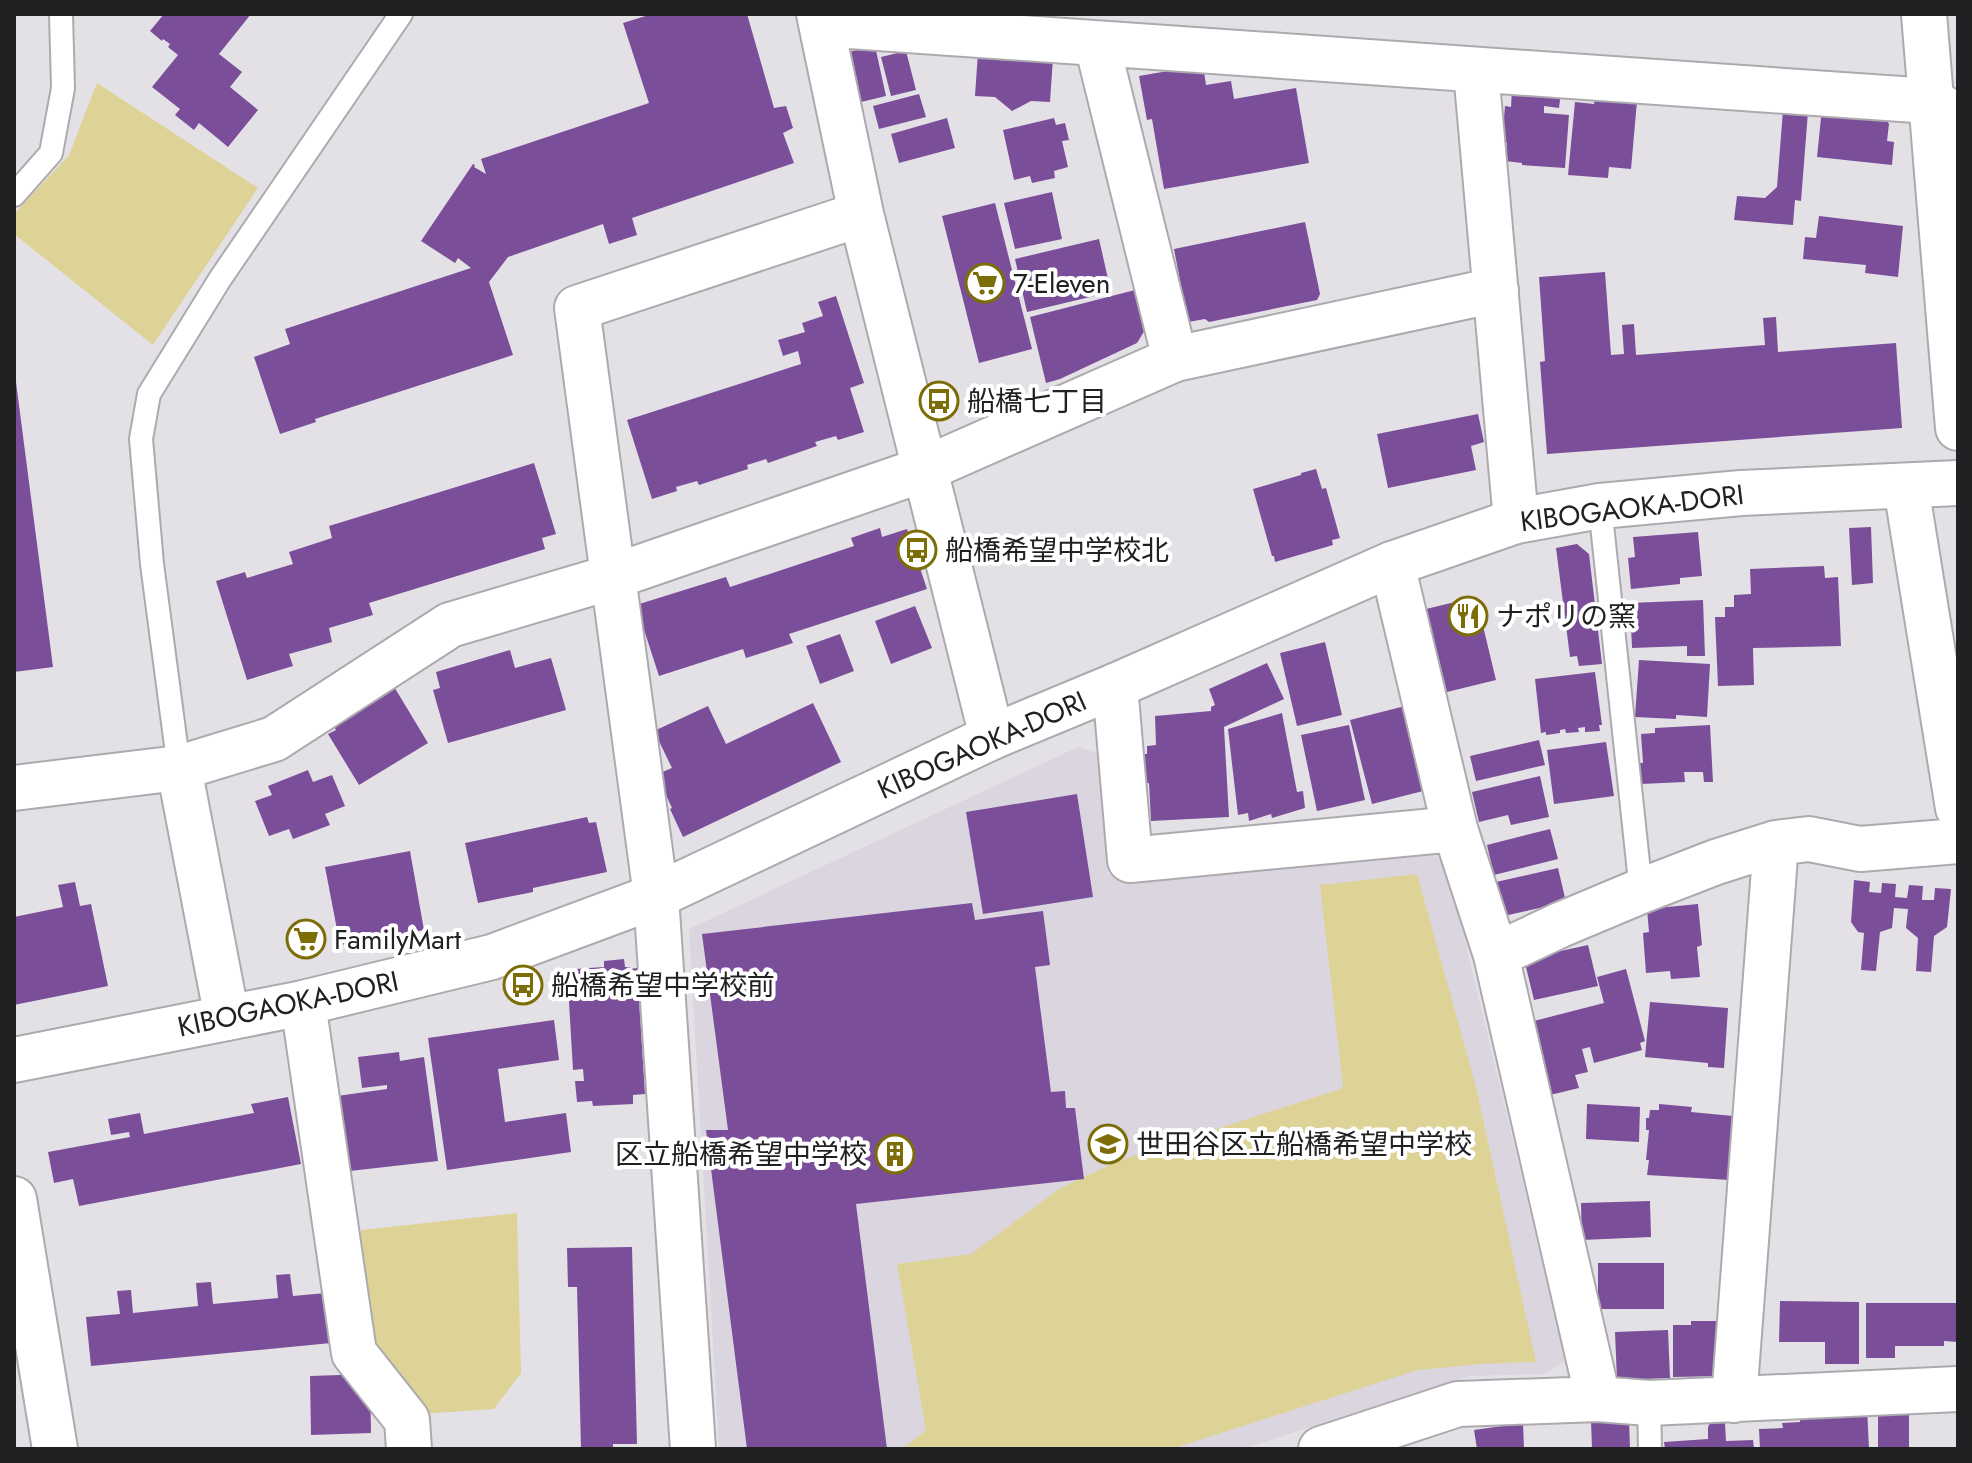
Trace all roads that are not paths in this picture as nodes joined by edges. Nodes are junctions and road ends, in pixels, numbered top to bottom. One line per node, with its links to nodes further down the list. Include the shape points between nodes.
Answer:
1 (61, 14): 8 (lane, via 63,88 51,153)
2 (401, 14): 22 (lane, via 220,279 149,394 141,439)
3 (1924, 14): 7 (street)
4 (820, 19): 5 (street); 9 (street)
5 (1097, 44): 6 (street); 11 (street)
6 (1476, 71): 7 (street); 10 (street)
7 (1944, 109): 12 (street)
8 (14, 195)
9 (861, 214): 13 (street); 19 (street, via 577,308)
10 (1496, 290): 11 (street); 17 (street)
11 (1175, 359): 13 (street)
12 (1958, 428)
13 (925, 469): 19 (street); 21 (street)
14 (1958, 483): 15 (street, KIBOGAOKA-DORI)
15 (1906, 487): 16 (street, KIBOGAOKA-DORI, via 1741,493); 24 (street)
16 (1600, 506): 17 (street, KIBOGAOKA-DORI); 28 (lane)
17 (1516, 521): 18 (street, KIBOGAOKA-DORI)
18 (1392, 564): 20 (street, KIBOGAOKA-DORI); 25 (street)
19 (612, 577): 22 (street, via 450,625 274,739); 29 (street)
20 (1115, 686): 21 (street, KIBOGAOKA-DORI); 25 (street, via 1130,860)
21 (992, 737): 29 (street, KIBOGAOKA-DORI)
22 (179, 768): 23 (street); 32 (street)
23 (14, 788)
24 (1958, 808)
25 (1455, 829): 30 (street)
26 (1958, 841): 27 (street, via 1860,849 1809,839)
27 (1776, 843): 28 (street); 37 (street)
28 (1641, 891): 30 (street)
29 (656, 896): 31 (street, KIBOGAOKA-DORI, via 492,957); 41 (street)
30 (1496, 955): 36 (street)
31 (303, 1003): 32 (street, KIBOGAOKA-DORI); 40 (street, via 354,1353 407,1420)
32 (227, 1018): 33 (street, KIBOGAOKA-DORI)
33 (14, 1060)
34 (14, 1199): 39 (street)
35 (1958, 1389): 37 (street)
36 (1598, 1399): 38 (street); 42 (street, via 1458,1404)
37 (1734, 1400): 38 (street)
38 (1649, 1403): 43 (lane)
39 (55, 1449)
40 (409, 1449)
41 (693, 1449)
42 (1321, 1449)
43 (1650, 1449)

